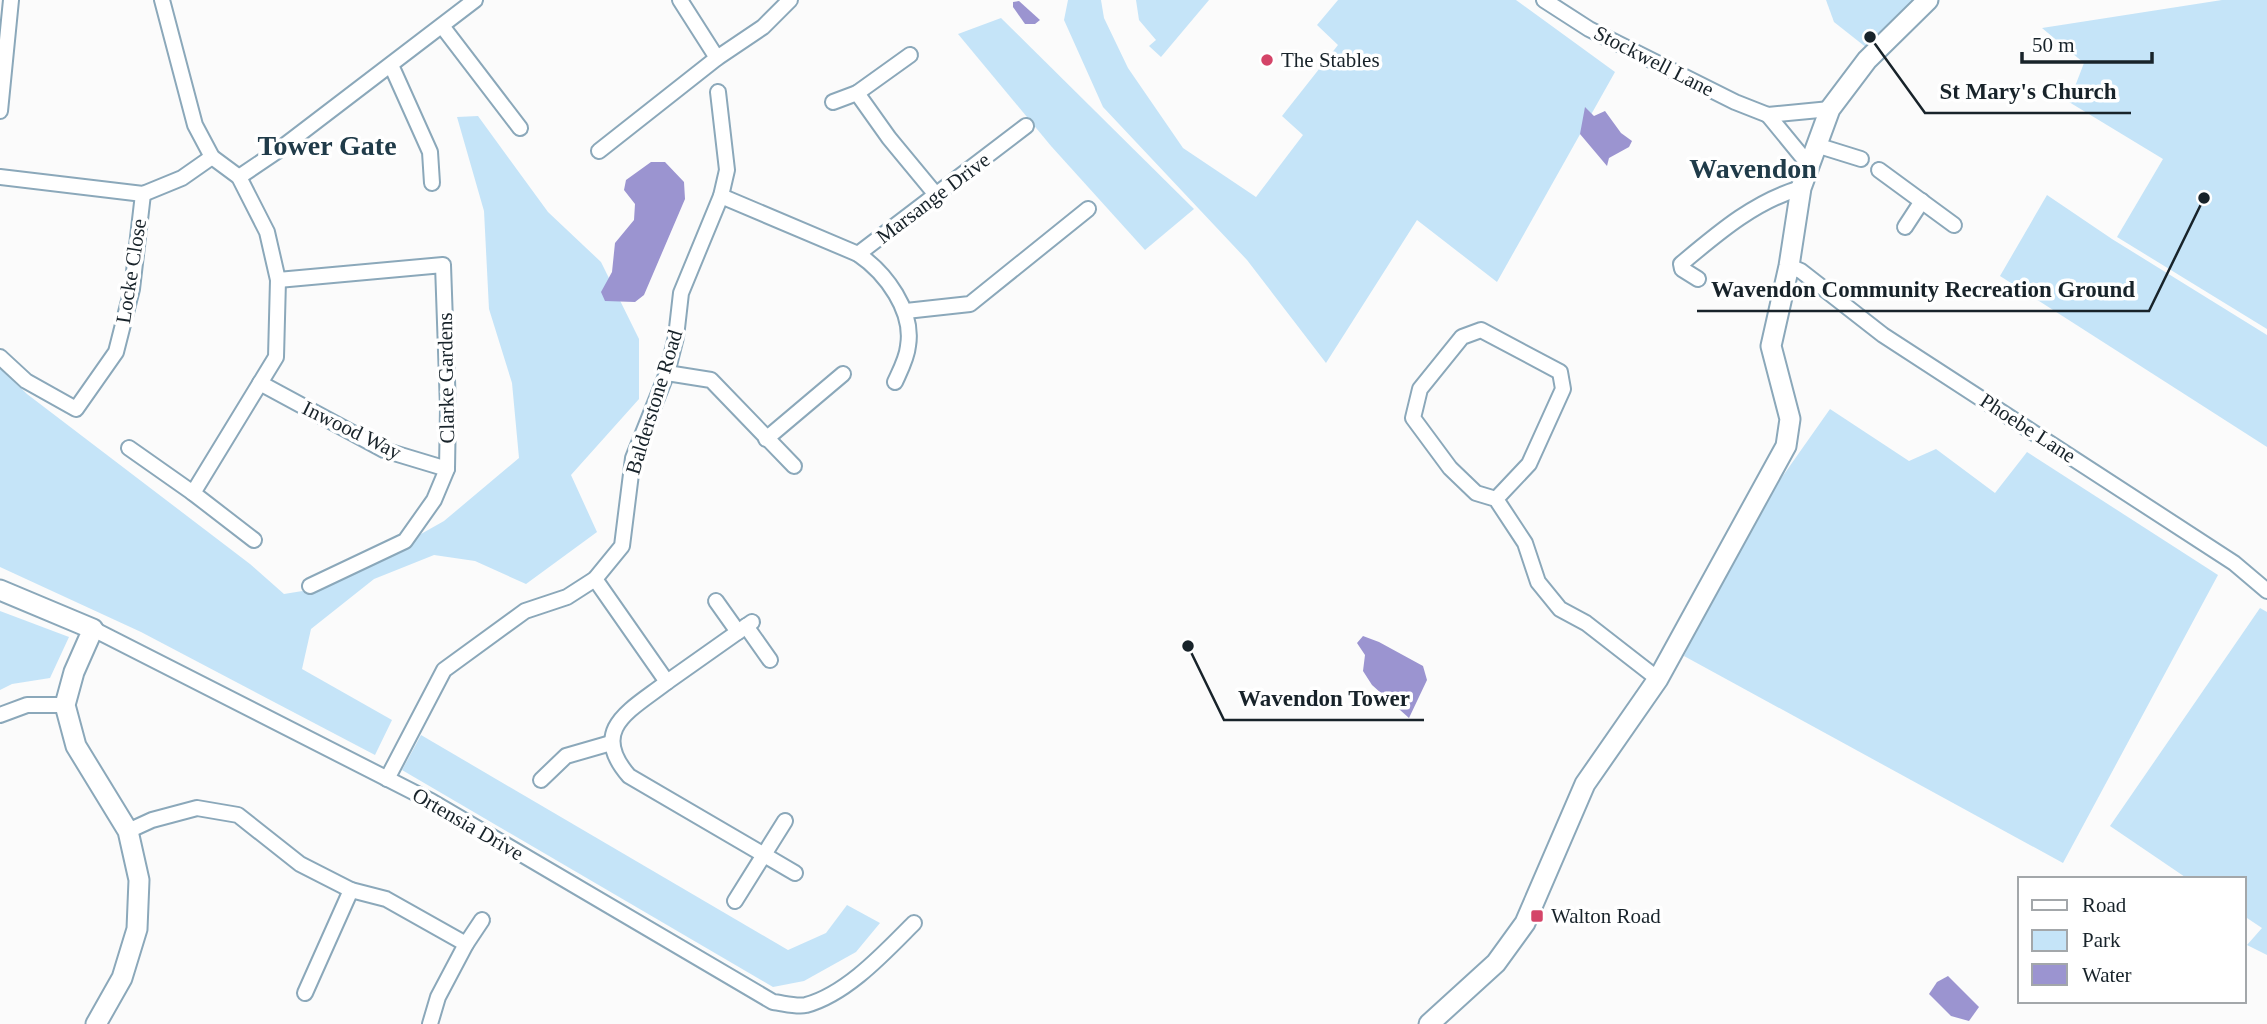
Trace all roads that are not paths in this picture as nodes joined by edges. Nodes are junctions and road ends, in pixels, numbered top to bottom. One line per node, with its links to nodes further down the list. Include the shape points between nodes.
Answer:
1 (11, 0): 16 (street)
2 (163, 0): 22 (street, via 195,125)
3 (475, 0): 8 (street)
4 (680, 0): 10 (street)
5 (790, 0): 10 (street, via 763,27)
6 (1545, 0): 17 (street, Stockwell Lane, via 1589,29)
7 (1928, 0): 15 (street, via 1867,60)
8 (442, 26): 11 (street); 19 (street)
9 (910, 55): 13 (street)
10 (717, 58): 21 (street)
11 (391, 65): 27 (street); 28 (street, via 430,152)
12 (718, 92): 31 (street, Balderstone Road, via 727,170)
13 (857, 93): 14 (street); 32 (street)
14 (833, 102)
15 (1830, 109): 17 (street, Stockwell Lane); 20 (street)
16 (0, 111)
17 (1768, 116): 24 (street, Stockwell Lane)
18 (1026, 126): 32 (street, Marsange Drive)
19 (520, 128)
20 (1816, 145): 23 (street); 24 (street)
21 (599, 151)
22 (212, 157): 27 (street); 30 (street, via 181,178)
23 (1861, 159)
24 (1809, 165): 29 (street)
25 (1880, 170): 33 (street)
26 (0, 177): 30 (street)
27 (239, 177): 40 (street, via 267,232)
28 (432, 183)
29 (1801, 188): 38 (street); 39 (street, via 1745,214 1681,264)
30 (143, 194): 42 (street, Locke Close, via 132,289 116,352 76,410 26,381)
31 (721, 196): 37 (street, Marsange Drive); 43 (street, Balderstone Road, via 681,293 677,337)
32 (937, 196): 37 (street, Marsange Drive)
33 (1922, 201): 35 (street); 36 (street)
34 (1088, 209): 41 (street, via 970,304)
35 (1954, 225)
36 (1905, 227)
37 (858, 254): 41 (street, via 873,264)
38 (1789, 266): 57 (street, Phoebe Lane, via 1883,335 2234,563); 62 (street, via 1771,346 1790,419 1786,446)
39 (1698, 279)
40 (278, 280): 46 (street, via 276,358); 50 (street, Clarke Gardens, via 443,265)
41 (906, 311): 45 (street, via 909,345)
42 (0, 357)
43 (667, 373): 47 (street, via 711,380); 54 (street, Balderstone Road, via 633,458 622,545)
44 (843, 374): 47 (street)
45 (895, 382)
46 (260, 383): 50 (street, Inwood Way, via 384,450); 51 (street)
47 (766, 439): 49 (street)
48 (129, 448): 51 (street)
49 (794, 466)
50 (447, 469): 55 (street, Clarke Gardens, via 434,500 405,541)
51 (193, 493): 53 (street)
52 (1496, 499): 52 (street, via 1476,493 1450,468 1413,418 1420,389 1462,337 1481,330 1560,372 1563,389 1528,464); 62 (street, via 1525,543 1538,582 1559,609 1587,623)
53 (254, 540)
54 (594, 579): 63 (street); 67 (street, Balderstone Road, via 567,597 525,611 444,670)
55 (310, 586)
56 (0, 590): 60 (street, Ortensia Drive)
57 (2267, 591)
58 (716, 601): 59 (street)
59 (745, 626): 61 (street); 63 (street)
60 (93, 629): 64 (street); 67 (street, Ortensia Drive)
61 (771, 660)
62 (1658, 679): 81 (street, via 1585,784 1525,923 1496,963)
63 (667, 682): 66 (street, via 624,715)
64 (65, 705): 65 (street, via 27,705); 70 (street, via 76,746)
65 (0, 715)
66 (611, 743): 68 (street, via 566,756); 71 (street, via 616,761 629,776)
67 (387, 779): 76 (street, Ortensia Drive, via 773,1002 804,1006 832,994 876,961)
68 (541, 780)
69 (785, 821): 71 (street)
70 (128, 831): 73 (street, via 197,808 239,815 300,864); 79 (street, via 139,880 137,929 122,978)
71 (764, 855): 72 (street); 74 (street)
72 (795, 873)
73 (351, 890): 77 (street, via 386,899); 78 (street)
74 (735, 901)
75 (482, 920): 77 (street)
76 (914, 923)
77 (466, 944): 80 (street, via 438,997)
78 (305, 993)
79 (96, 1024)
80 (430, 1024)
81 (1429, 1024)

